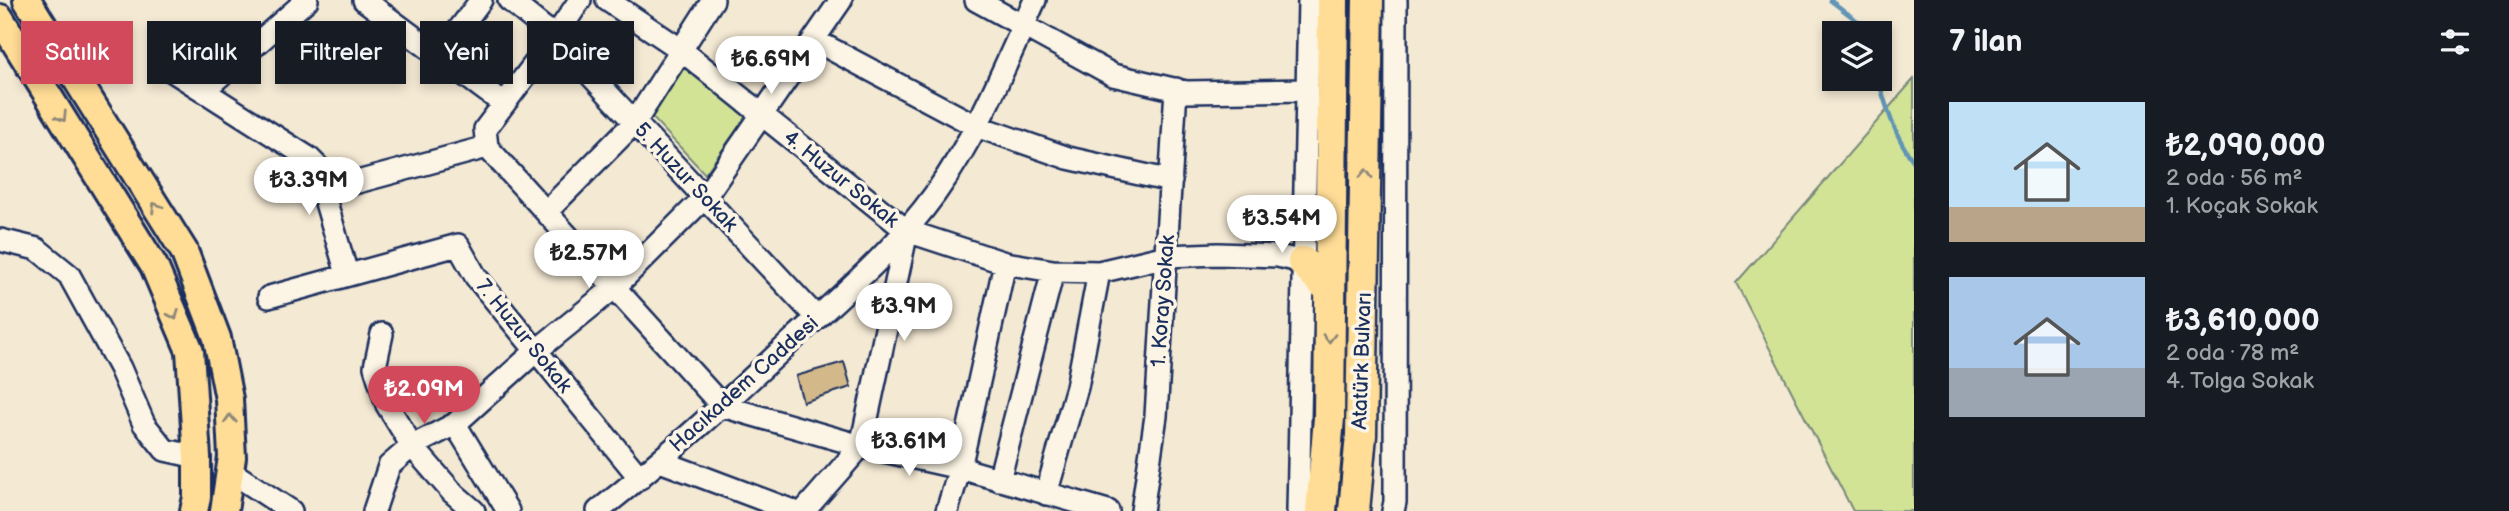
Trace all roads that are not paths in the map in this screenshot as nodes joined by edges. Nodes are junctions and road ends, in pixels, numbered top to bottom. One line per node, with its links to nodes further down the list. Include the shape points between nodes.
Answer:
1 (27, 0): 61 (main road, one-way to 1, via 229,399 219,351 184,251)
2 (307, 0): 29 (street)
3 (364, 0): 22 (street)
4 (481, 0): 17 (street)
5 (509, 0): 18 (street, 5. Huzur Sokak)
6 (607, 0): 23 (street, 4. Huzur Sokak)
7 (713, 0): 23 (street)
8 (841, 0): 21 (street)
9 (976, 0): 20 (street)
10 (1035, 0): 20 (street, Hacıkadem Caddesi)
11 (1309, 0): 30 (street)
12 (1333, 0): 30 (highway, Atatürk Bulvarı)
13 (1368, 0): 79 (highway, Atatürk Bulvarı, one-way to 13, via 1361,435)
14 (1396, 0): 80 (street)
15 (577, 1): 19 (street)
16 (0, 18): 58 (main road, one-way to 58, via 154,266 190,351)
17 (465, 21)
18 (535, 21)
19 (565, 21)
20 (1023, 25): 28 (street, via 1113,75); 34 (street, Hacıkadem Caddesi)
21 (814, 40): 32 (street); 34 (street)
22 (420, 42)
23 (680, 49): 32 (street, 4. Huzur Sokak); 33 (street)
24 (527, 73): 31 (street)
25 (194, 84): 29 (street)
26 (476, 84): 31 (street)
27 (599, 84): 33 (street, 5. Huzur Sokak)
28 (1176, 89): 30 (street); 36 (street, 1. Koray Sokak)
29 (204, 90): 37 (street, via 309,158)
30 (1320, 94): 43 (street); 49 (highway, Atatürk Bulvarı)
31 (503, 104): 35 (street, via 485,129)
32 (762, 116): 38 (street); 40 (street, 4. Huzur Sokak)
33 (635, 122): 38 (street, 5. Huzur Sokak); 39 (street)
34 (976, 126): 36 (street, via 1068,158); 40 (street, Hacıkadem Caddesi)
35 (487, 147): 37 (street); 39 (street)
36 (1171, 181): 42 (street, 1. Koray Sokak)
37 (338, 187): 47 (street, via 328,190 325,199)
38 (705, 197): 48 (street); 51 (street, 5. Huzur Sokak)
39 (547, 211): 48 (street)
40 (907, 231): 44 (street); 51 (street, Hacıkadem Caddesi); 57 (street)
41 (0, 240): 58 (street, via 37,250 69,275 120,368 144,424 165,450)
42 (1167, 256): 43 (street, via 1278,256); 46 (street); 76 (street, 1. Koray Sokak, via 1156,416)
43 (1303, 262): 49 (highway); 77 (street)
44 (1005, 263): 45 (street); 60 (street)
45 (1053, 271): 46 (street); 63 (street)
46 (1099, 272): 64 (street, via 1077,387)
47 (347, 274): 50 (street, 7. Huzur Sokak); 53 (street, 7. Huzur Sokak, via 458,245 476,277)
48 (615, 288): 53 (street); 54 (street)
49 (1329, 289): 78 (highway, Atatürk Bulvarı, one-way to 78, via 1329,418)
50 (268, 297)
51 (817, 318): 54 (street, Hacıkadem Caddesi)
52 (382, 334): 56 (street, via 375,367 387,405)
53 (536, 351): 55 (street); 62 (street, 7. Huzur Sokak)
54 (722, 406): 57 (street); 59 (street, Hacıkadem Caddesi)
55 (455, 424): 56 (street); 70 (street)
56 (412, 446): 68 (street, via 389,466); 69 (street)
57 (861, 446): 60 (street); 73 (street)
58 (197, 457): 65 (main road)
59 (660, 461): 62 (street, Hacıkadem Caddesi); 72 (street)
60 (960, 468): 63 (street); 74 (street)
61 (230, 471): 66 (main road); 67 (street)
62 (640, 478): 71 (street, Hacıkadem Caddesi)
63 (999, 480): 64 (street)
64 (1046, 494): 75 (street)
65 (194, 511)
66 (224, 511)
67 (291, 511)
68 (374, 511)
69 (474, 511)
70 (508, 511)
71 (598, 511)
72 (793, 511)
73 (804, 511)
74 (947, 511)
75 (1108, 511)
76 (1142, 511)
77 (1298, 511)
78 (1321, 511)
79 (1354, 511)
80 (1393, 511)

